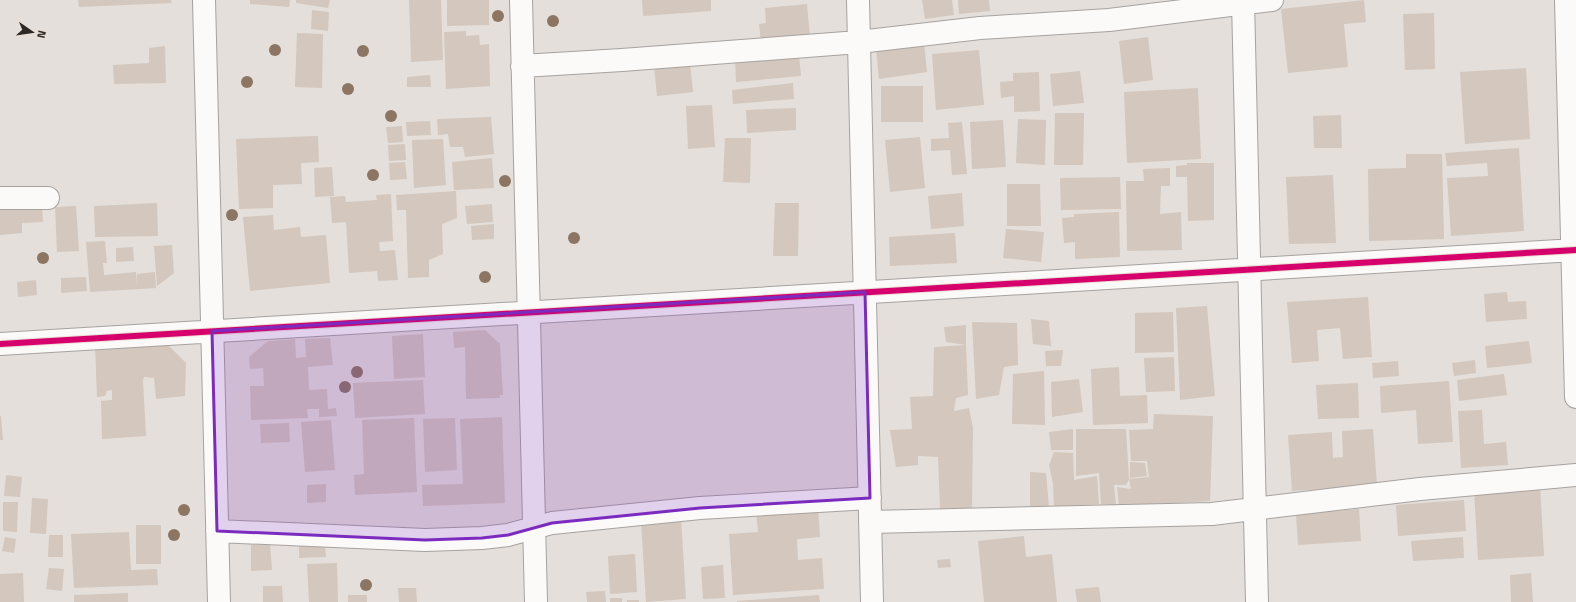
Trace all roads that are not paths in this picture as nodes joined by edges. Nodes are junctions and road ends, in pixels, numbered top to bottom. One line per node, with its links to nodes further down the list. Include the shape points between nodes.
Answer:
1 (204, 0): 15 (street)
2 (521, 0): 8 (street)
3 (858, 0): 7 (street)
4 (1272, 0): 6 (street)
5 (1566, 0): 11 (street)
6 (1243, 1): 7 (street, via 1109,20 980,28); 12 (street)
7 (859, 42): 8 (street); 13 (street)
8 (522, 66): 14 (street)
9 (0, 198): 10 (street)
10 (48, 198)
11 (1574, 250): 12 (street); 17 (street)
12 (1249, 269): 13 (street); 20 (street)
13 (865, 292): 14 (street); 19 (street)
14 (529, 312): 15 (street); 22 (street)
15 (212, 331): 16 (street); 23 (street)
16 (0, 344)
17 (1576, 397)
18 (1576, 474): 20 (street)
19 (870, 498): 21 (street); 22 (street, via 700,508 552,522)
20 (1255, 509): 21 (street, via 1212,514); 27 (street)
21 (870, 522): 26 (street)
22 (534, 527): 23 (street, via 499,537 424,540); 25 (street)
23 (217, 531): 24 (street)
24 (219, 602)
25 (536, 602)
26 (872, 602)
27 (1257, 602)

